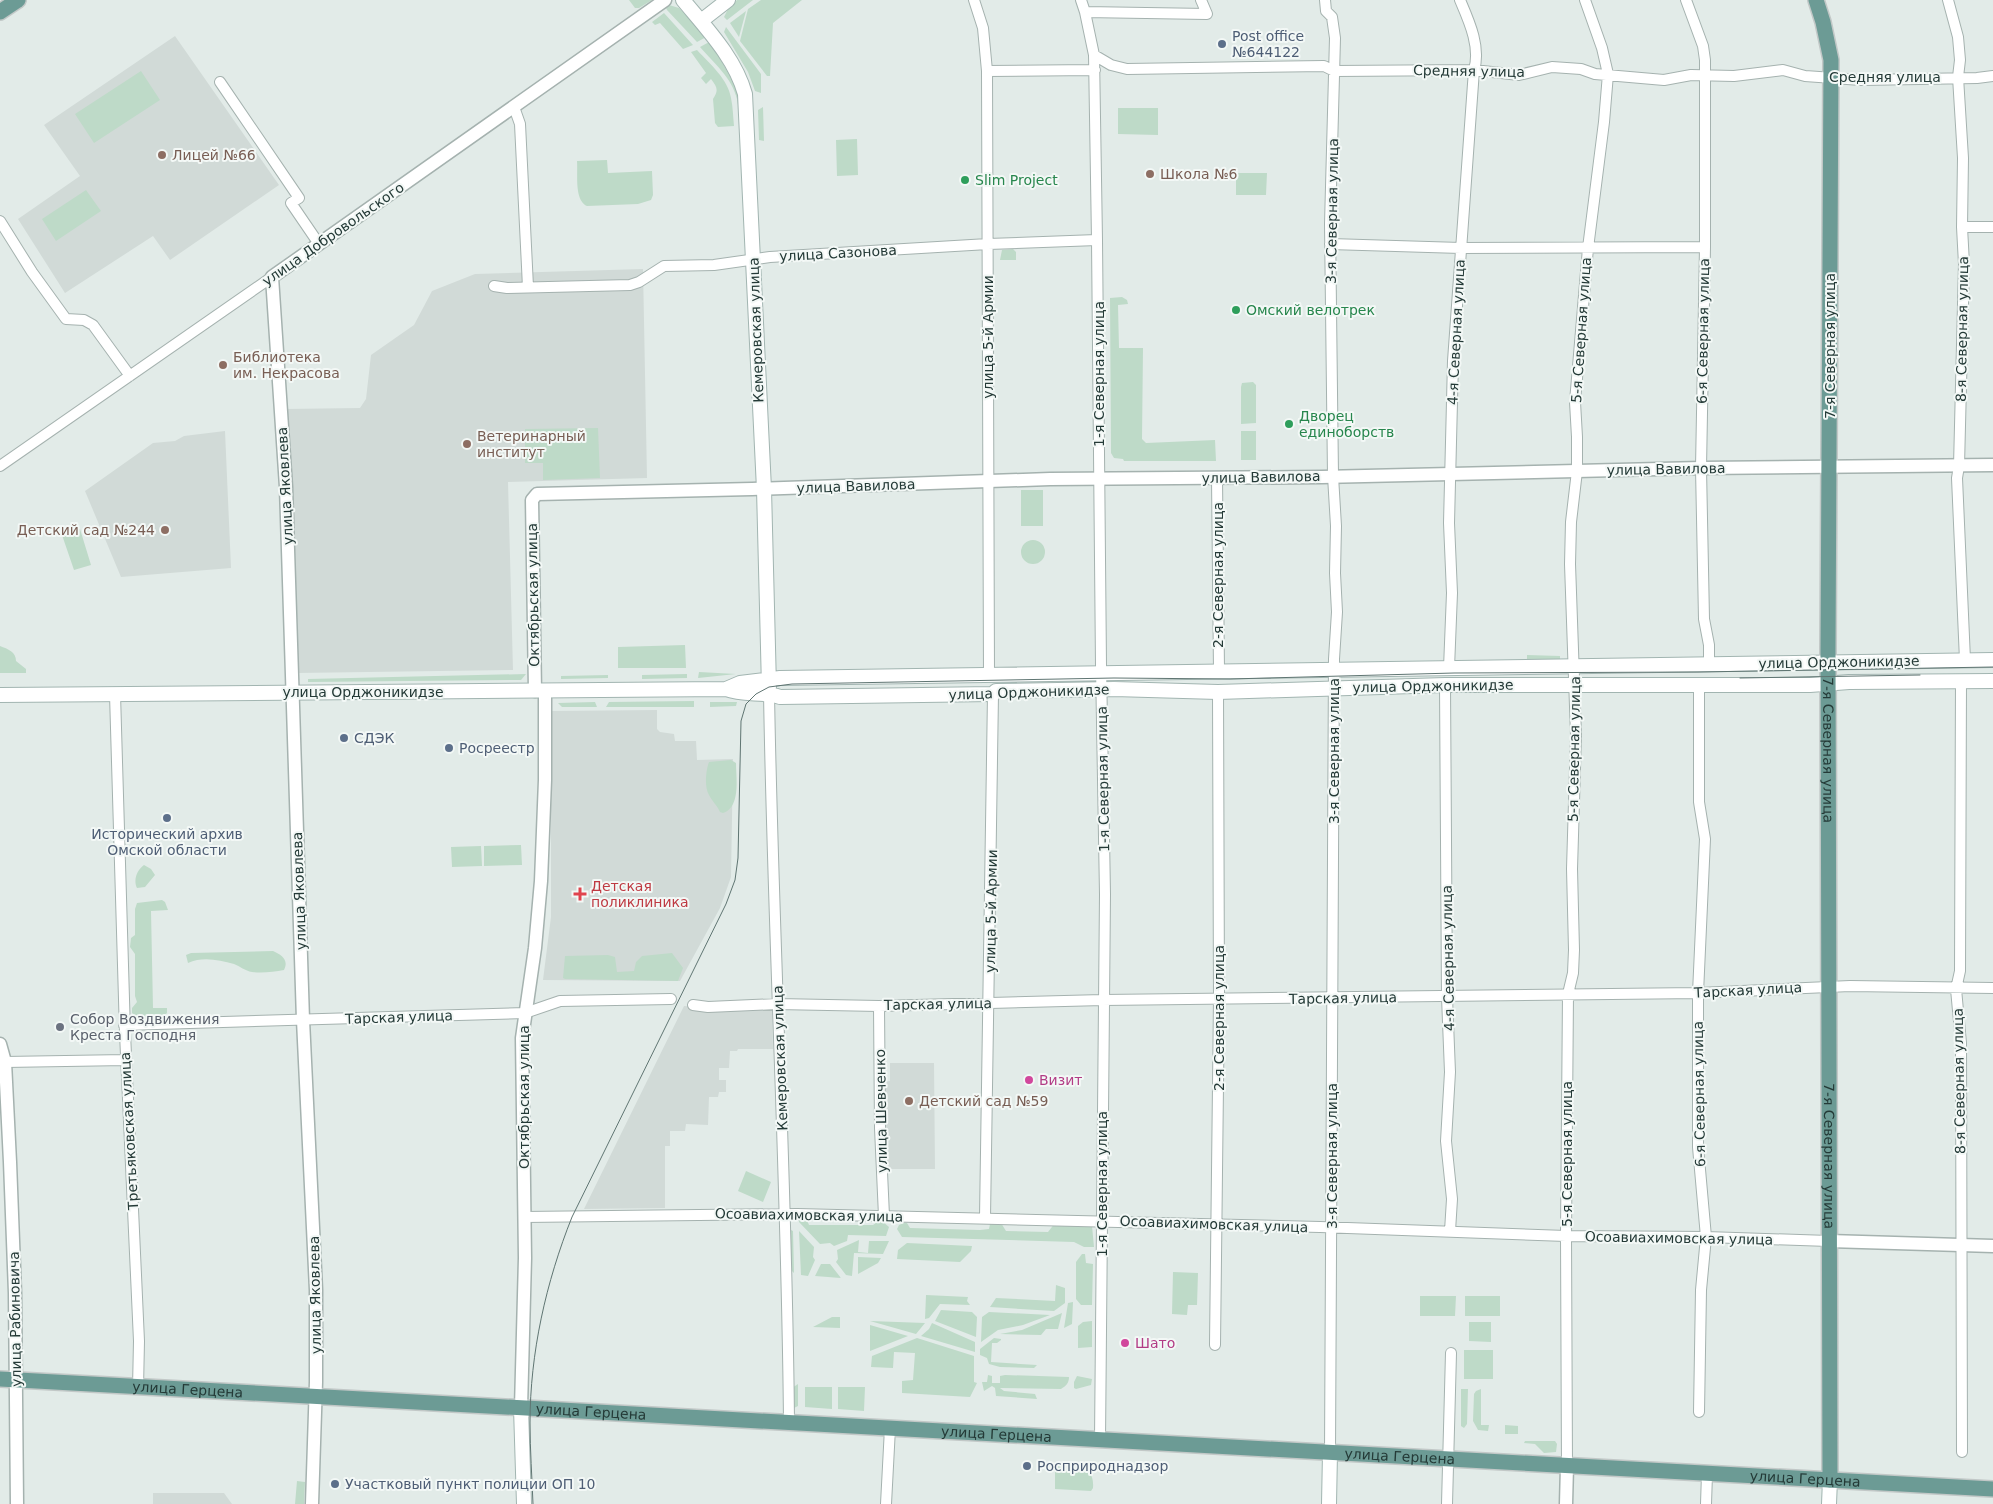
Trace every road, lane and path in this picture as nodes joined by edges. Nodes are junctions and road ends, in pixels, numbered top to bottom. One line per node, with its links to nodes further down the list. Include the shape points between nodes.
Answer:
1 (18, 0): 14 (main road)
2 (665, 0): 28 (street, улица Добровольского)
3 (684, 0): 16 (main road, Кемеровская улица)
4 (728, 0): 16 (main road)
5 (974, 0): 20 (street, улица 5-й Армии, via 983,28)
6 (1081, 0): 15 (street, 1-я Северная улица)
7 (1202, 0): 15 (street, via 1206,14)
8 (1325, 0): 21 (street, 3-я Северная улица, via 1335,38)
9 (1460, 0): 19 (street, 4-я Северная улица, via 1475,43 1477,60)
10 (1585, 0): 22 (street, 5-я Северная улица)
11 (1686, 0): 23 (street, 6-я Северная улица, via 1703,46)
12 (1816, 0): 26 (main road, 7-я Северная улица, via 1829,48)
13 (1948, 0): 25 (street, 8-я Северная улица, via 1958,37)
14 (0, 12)
15 (1085, 12): 17 (street, 1-я Северная улица)
16 (701, 21): 39 (main road, Кемеровская улица, via 735,67 745,94)
17 (1094, 56): 18 (street, 1-я Северная улица); 21 (street, Средняя улица, via 1111,65 1127,68 1324,66)
18 (1095, 70): 20 (street); 32 (street, 1-я Северная улица)
19 (1474, 70): 21 (street, Средняя улица); 22 (street, Средняя улица, via 1519,75 1552,67); 37 (street, 4-я Северная улица)
20 (987, 71): 34 (street, улица 5-й Армии)
21 (1334, 71): 35 (street, 3-я Северная улица)
22 (1608, 74): 23 (street, Средняя улица, via 1664,80); 38 (street, 5-я Северная улица)
23 (1705, 76): 26 (street, Средняя улица, via 1783,70); 36 (street, 6-я Северная улица)
24 (1993, 76): 25 (street, Средняя улица)
25 (1958, 77): 26 (street, Средняя улица, via 1901,80); 30 (street, 8-я Северная улица)
26 (1830, 78): 47 (main road, 7-я Северная улица)
27 (220, 82): 33 (street, via 299,198 291,203)
28 (514, 107): 33 (street, улица Добровольского); 42 (street, via 520,124)
29 (0, 221): 43 (street, via 66,319 84,320 93,325)
30 (1962, 227): 31 (street); 46 (street, 8-я Северная улица)
31 (1993, 227)
32 (1098, 240): 34 (street, улица Сазонова); 52 (street, 1-я Северная улица)
33 (319, 244): 40 (street, улица Добровольского)
34 (988, 244): 39 (street, улица Сазонова); 54 (street, улица 5-й Армии)
35 (1330, 244): 37 (street); 51 (street, 3-я Северная улица)
36 (1705, 247): 38 (street); 48 (street, 6-я Северная улица)
37 (1461, 248): 38 (street); 50 (street, 4-я Северная улица)
38 (1588, 248): 49 (street, 5-я Северная улица, via 1575,402)
39 (753, 259): 42 (street, улица Сазонова, via 714,265 664,266 630,285); 55 (main road, Кемеровская улица)
40 (272, 277): 43 (street, улица Добровольского); 79 (street, улица Яковлева, via 286,487)
41 (494, 286): 42 (street, улица Сазонова)
42 (528, 287)
43 (130, 376): 45 (street, улица Добровольского)
44 (1993, 465): 46 (street, улица Вавилова)
45 (0, 466)
46 (1959, 466): 47 (street, улица Вавилова); 57 (street, 8-я Северная улица)
47 (1830, 467): 48 (street, улица Вавилова); 59 (main road, 7-я Северная улица)
48 (1700, 468): 49 (street, улица Вавилова); 60 (street, 6-я Северная улица, via 1704,619)
49 (1577, 471): 50 (street, улица Вавилова); 61 (street, 5-я Северная улица, via 1570,564)
50 (1450, 474): 51 (street, улица Вавилова); 62 (street, 4-я Северная улица, via 1452,593)
51 (1333, 476): 53 (street, улица Вавилова); 63 (street, 3-я Северная улица, via 1337,612)
52 (1099, 478): 53 (street, улица Вавилова); 54 (street, улица Вавилова); 65 (street, 1-я Северная улица)
53 (1218, 478): 64 (street, 2-я Северная улица)
54 (989, 481): 55 (street, улица Вавилова); 66 (street, улица 5-й Армии)
55 (764, 489): 56 (street, улица Вавилова, via 537,494); 67 (main road, Кемеровская улица)
56 (532, 500): 77 (street, Октябрьская улица)
57 (1965, 660): 58 (main road, улица Орджоникидзе); 59 (main road, улица Орджоникидзе)
58 (1993, 660)
59 (1828, 662): 60 (main road, улица Орджоникидзе); 70 (main road, 7-я Северная улица)
60 (1709, 664): 61 (main road, улица Орджоникидзе)
61 (1575, 666): 62 (main road, улица Орджоникидзе); 71 (street, 5-я Северная улица)
62 (1449, 668): 63 (main road, улица Орджоникидзе)
63 (1334, 670): 64 (main road, улица Орджоникидзе); 74 (street, 3-я Северная улица)
64 (1219, 671): 65 (main road, улица Орджоникидзе)
65 (1101, 673): 66 (main road, улица Орджоникидзе); 76 (street, 1-я Северная улица)
66 (989, 675): 67 (main road, улица Орджоникидзе)
67 (768, 679): 75 (main road, улица Орджоникидзе); 81 (main road, Кемеровская улица)
68 (1993, 680): 69 (main road, улица Орджоникидзе)
69 (1961, 681): 70 (main road, улица Орджоникидзе); 85 (street, 8-я Северная улица, via 1960,971)
70 (1828, 684): 73 (main road, улица Орджоникидзе); 84 (main road, 7-я Северная улица)
71 (1575, 685): 72 (main road, улица Орджоникидзе); 73 (main road, улица Орджоникидзе); 88 (street, 5-я Северная улица, via 1574,950)
72 (1445, 686): 74 (main road, улица Орджоникидзе); 89 (street, 4-я Северная улица)
73 (1699, 686): 87 (street, 6-я Северная улица, via 1698,802 1705,839)
74 (1334, 688): 78 (main road, улица Орджоникидзе); 90 (street, 3-я Северная улица)
75 (726, 689): 77 (main road, улица Орджоникидзе); 81 (main road, улица Орджоникидзе, via 740,694)
76 (1102, 690): 78 (main road, улица Орджоникидзе); 82 (main road, улица Орджоникидзе, via 996,691); 93 (street, 1-я Северная улица)
77 (540, 691): 79 (main road, улица Орджоникидзе); 98 (street, Октябрьская улица, via 545,780 541,881 534,956)
78 (1218, 692): 92 (street, 2-я Северная улица)
79 (293, 693): 80 (main road, улица Орджоникидзе); 99 (street, улица Яковлева)
80 (115, 694): 83 (main road, улица Орджоникидзе); 100 (street, Третьяковская улица)
81 (769, 694): 82 (main road, улица Орджоникидзе, via 780,697); 95 (street, Кемеровская улица)
82 (993, 694): 94 (street, улица 5-й Армии)
83 (0, 695)
84 (1829, 987): 85 (street, Тарская улица); 87 (street, Тарская улица); 114 (main road, 7-я Северная улица)
85 (1956, 988): 86 (street, Тарская улица); 115 (street, 8-я Северная улица, via 1962,1043)
86 (1993, 988)
87 (1698, 993): 88 (street, Тарская улица); 113 (street, 6-я Северная улица, via 1698,1147)
88 (1568, 994): 89 (street, Тарская улица); 112 (street, 5-я Северная улица)
89 (1447, 997): 90 (street, Тарская улица); 111 (street, 4-я Северная улица, via 1450,1072 1446,1141 1452,1199)
90 (1333, 998): 92 (street, Тарская улица); 110 (street, 3-я Северная улица)
91 (672, 999): 98 (street, Тарская улица, via 560,1001)
92 (1219, 999): 93 (street, Тарская улица); 109 (street, 2-я Северная улица)
93 (1103, 1000): 94 (street, Тарская улица); 108 (street, 1-я Северная улица)
94 (989, 1003): 97 (street, Тарская улица); 107 (street, улица 5-й Армии)
95 (777, 1004): 96 (street, Тарская улица); 97 (street, Тарская улица); 104 (street, Кемеровская улица)
96 (693, 1005)
97 (879, 1006): 105 (street, улица Шевченко)
98 (524, 1013): 99 (street, Тарская улица); 106 (street, Октябрьская улица)
99 (304, 1020): 100 (street, Тарская улица); 122 (street, улица Яковлева, via 317,1305)
100 (124, 1025): 102 (street, Третьяковская улица)
101 (0, 1044): 103 (street, улица Рабиновича)
102 (126, 1060): 103 (street); 121 (street, Третьяковская улица, via 136,1253)
103 (5, 1062): 120 (street, улица Рабиновича)
104 (784, 1214): 105 (street, Осоавиахимовская улица); 106 (street, Осоавиахимовская улица); 125 (street, Кемеровская улица)
105 (884, 1216): 107 (street, Осоавиахимовская улица)
106 (524, 1217): 123 (street, Октябрьская улица)
107 (986, 1218): 108 (street, Осоавиахимовская улица)
108 (1102, 1221): 109 (street, Осоавиахимовская улица); 127 (street, 1-я Северная улица)
109 (1218, 1225): 110 (street, Осоавиахимовская улица); 117 (street, 2-я Северная улица)
110 (1331, 1228): 111 (street, Осоавиахимовская улица); 129 (street, 3-я Северная улица)
111 (1450, 1231): 112 (street, Осоавиахимовская улица)
112 (1566, 1236): 113 (street, Осоавиахимовская улица); 131 (street, 5-я Северная улица)
113 (1706, 1237): 114 (street, Осоавиахимовская улица); 124 (street, 6-я Северная улица, via 1701,1290)
114 (1829, 1241): 115 (street, Осоавиахимовская улица); 133 (main road, 7-я Северная улица)
115 (1962, 1245): 116 (street, Осоавиахимовская улица); 128 (street, 8-я Северная улица)
116 (1993, 1246)
117 (1215, 1345)
118 (1451, 1353): 130 (street)
119 (0, 1379): 120 (main road, улица Герцена)
120 (16, 1380): 121 (main road, улица Герцена); 135 (street, улица Рабиновича)
121 (138, 1388): 122 (main road, улица Герцена)
122 (316, 1398): 123 (main road, улица Герцена); 136 (street, улица Яковлева)
123 (521, 1408): 125 (main road, улица Герцена); 137 (main road, Октябрьская улица)
124 (1699, 1412)
125 (789, 1423): 126 (main road, улица Герцена)
126 (890, 1428): 127 (main road, улица Герцена); 138 (street)
127 (1100, 1440): 129 (main road, улица Герцена)
128 (1962, 1452)
129 (1330, 1454): 130 (main road, улица Герцена); 139 (main road, 3-я Северная улица)
130 (1447, 1460): 131 (main road, улица Герцена); 140 (street)
131 (1567, 1466): 132 (main road, улица Герцена); 141 (street, 5-я Северная улица)
132 (1707, 1474): 133 (main road, улица Герцена); 142 (street)
133 (1830, 1480): 134 (main road, улица Герцена); 143 (main road, 7-я Северная улица)
134 (1993, 1489)
135 (18, 1504)
136 (312, 1504)
137 (524, 1504)
138 (886, 1504)
139 (1329, 1504)
140 (1447, 1504)
141 (1566, 1504)
142 (1706, 1504)
143 (1829, 1504)

